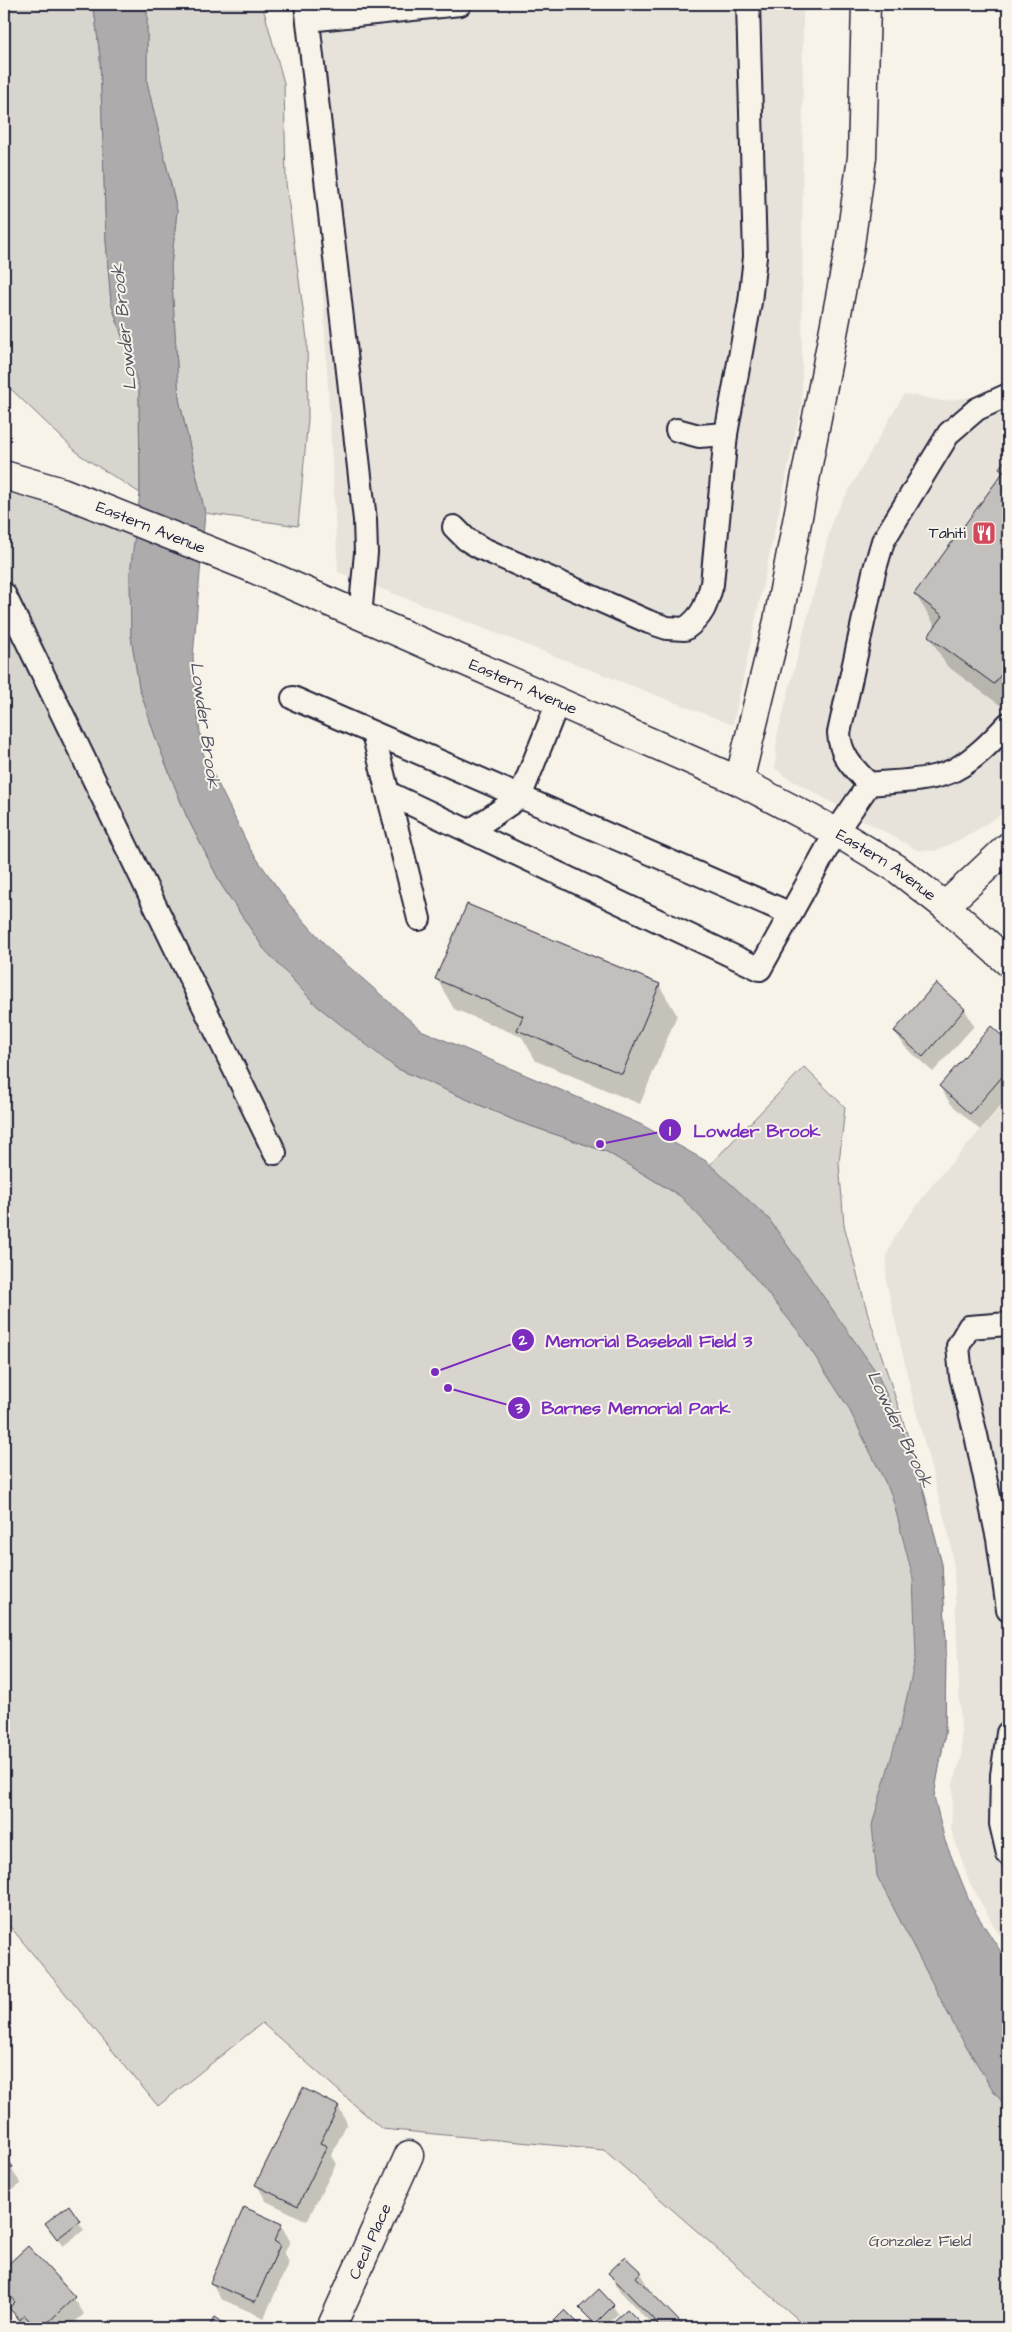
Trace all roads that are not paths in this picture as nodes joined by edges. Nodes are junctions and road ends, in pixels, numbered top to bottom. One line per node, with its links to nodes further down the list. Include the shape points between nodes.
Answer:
1 (460, 4): 4 (lane)
2 (748, 4): 7 (lane, via 755,257)
3 (866, 4): 16 (main road, via 862,157 850,245 778,622)
4 (307, 12): 11 (lane, via 366,520)
5 (1008, 395): 17 (lane, via 977,409 949,433 883,541 839,733 846,759)
6 (677, 430): 7 (lane, via 699,436)
7 (726, 434): 9 (lane, via 712,584 698,619 685,629 666,628 649,622 566,586 480,548)
8 (4, 474): 11 (main road, Eastern Avenue, via 62,492)
9 (454, 527)
10 (4, 594): 27 (lane)
11 (360, 616): 13 (main road, Eastern Avenue)
12 (293, 698): 15 (lane)
13 (558, 702): 16 (main road, Eastern Avenue); 19 (lane)
14 (1008, 724): 17 (lane, via 967,763 953,771 922,779)
15 (373, 733): 18 (lane); 19 (lane)
16 (739, 781): 21 (main road, Eastern Avenue)
17 (869, 784): 21 (lane)
18 (388, 792): 20 (lane); 25 (lane)
19 (520, 797): 20 (lane); 24 (lane)
20 (470, 831): 24 (lane, via 760,969)
21 (836, 832): 23 (main road, Eastern Avenue, via 896,868); 24 (lane)
22 (1007, 852): 23 (main road)
23 (945, 906): 26 (main road, Eastern Avenue)
24 (791, 914)
25 (420, 919)
26 (1008, 962)
27 (275, 1153)
28 (1008, 1324): 29 (lane, via 969,1326 958,1346 961,1376 994,1520)
29 (1008, 1610)
30 (1008, 1734): 31 (lane, via 1002,1775 1001,1824)
31 (1008, 1854)
32 (409, 2155): 33 (main road, Cecil Place)
33 (331, 2328)

